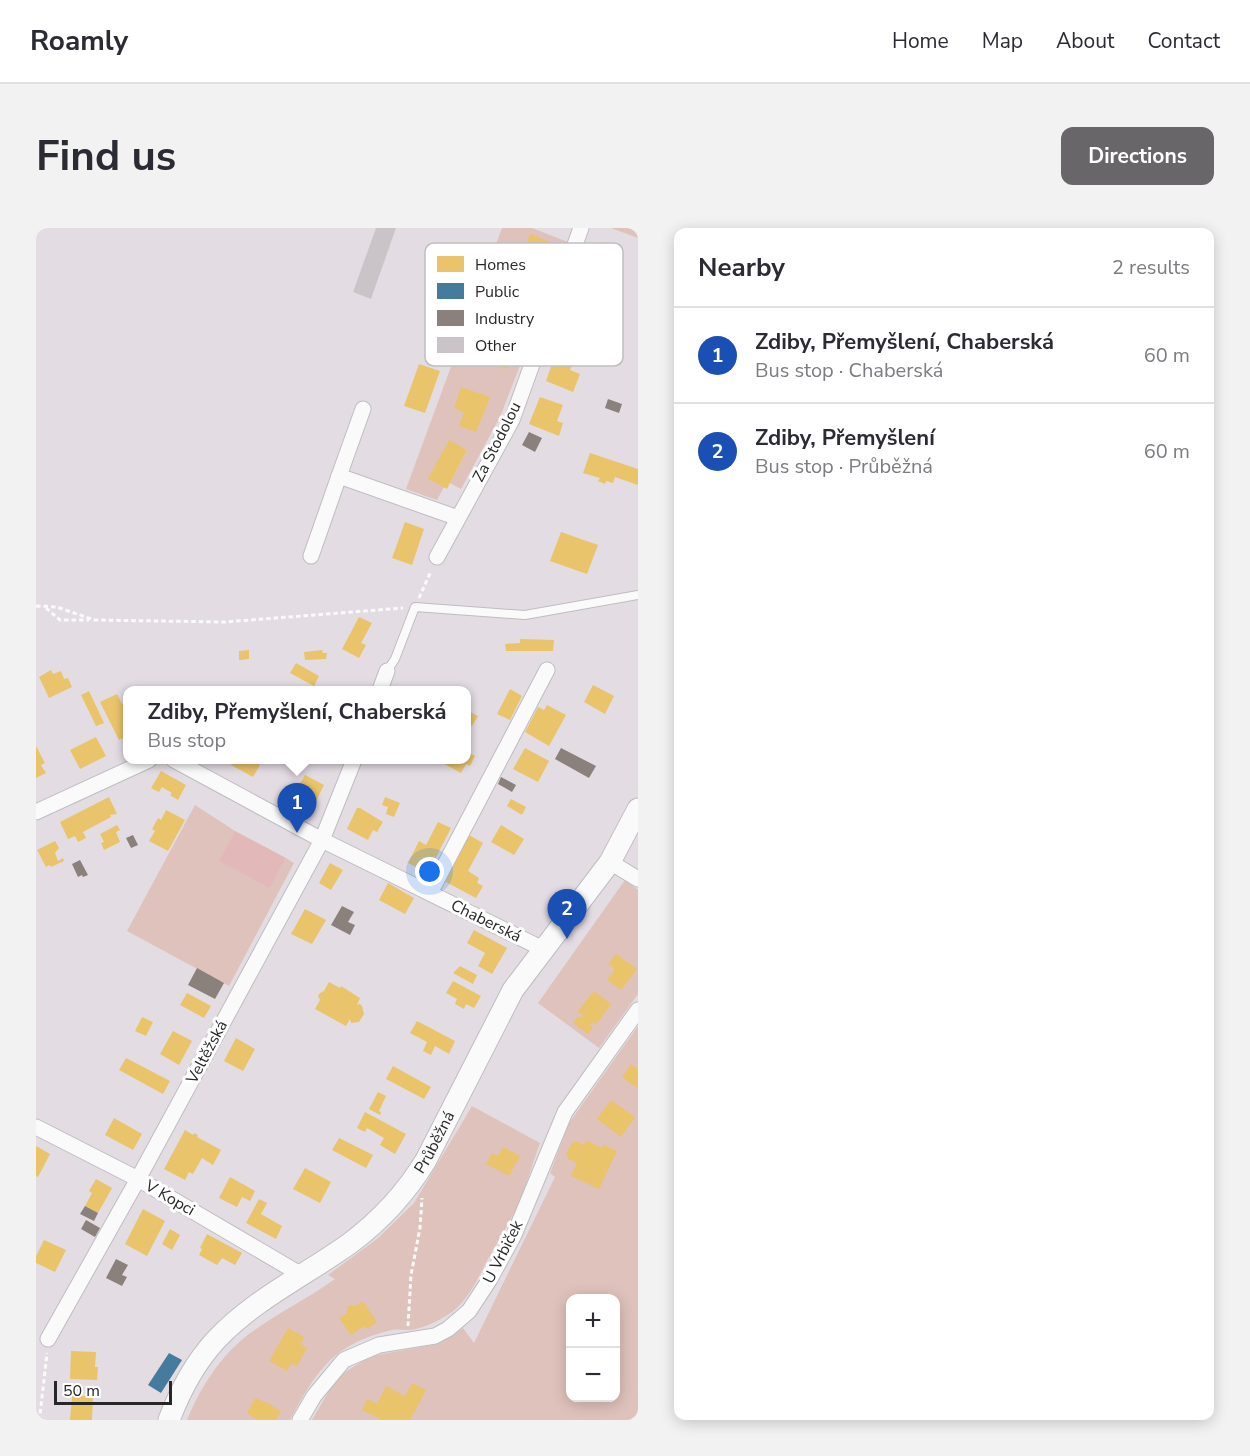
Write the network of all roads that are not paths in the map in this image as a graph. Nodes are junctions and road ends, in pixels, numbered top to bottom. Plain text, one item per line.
1 (581, 228) edge
2 (576, 243) edge
3 (531, 366) edge
4 (363, 409) dead end
5 (339, 476) junction
6 (458, 518) junction
7 (311, 556) dead end
8 (437, 557) dead end
9 (638, 595) edge
10 (547, 670) dead end
11 (387, 671) joint
12 (381, 686) edge
13 (138, 764) edge
14 (183, 764) edge
15 (352, 764) edge
16 (638, 809) edge
17 (36, 812) edge
18 (322, 840) junction
19 (610, 862) junction
20 (638, 879) edge
21 (430, 893) junction
22 (543, 949) junction
23 (638, 1010) edge
24 (36, 1127) edge
25 (138, 1179) junction
26 (300, 1274) junction
27 (48, 1339) road end
28 (169, 1420) edge
29 (300, 1420) edge

1 - 2 street, Za Stodolou
3 - 6 street, Za Stodolou
4 - 5 street
5 - 6 street
5 - 7 street
6 - 8 street, Za Stodolou
9 - 11 lane
10 - 21 street
11 - 12 street
13 - 17 street
14 - 18 street, Chaberská
15 - 18 street, Veltěžská
16 - 19 street, Průběžná
18 - 21 street, Chaberská
18 - 25 street, Veltěžská
19 - 20 street
19 - 22 street, Průběžná
21 - 22 street, Chaberská
22 - 26 street, Průběžná
23 - 29 street, U Vrbiček
24 - 25 street, V Kopci
25 - 26 street, V Kopci
25 - 27 street, Veltěžská
26 - 28 street, Průběžná

